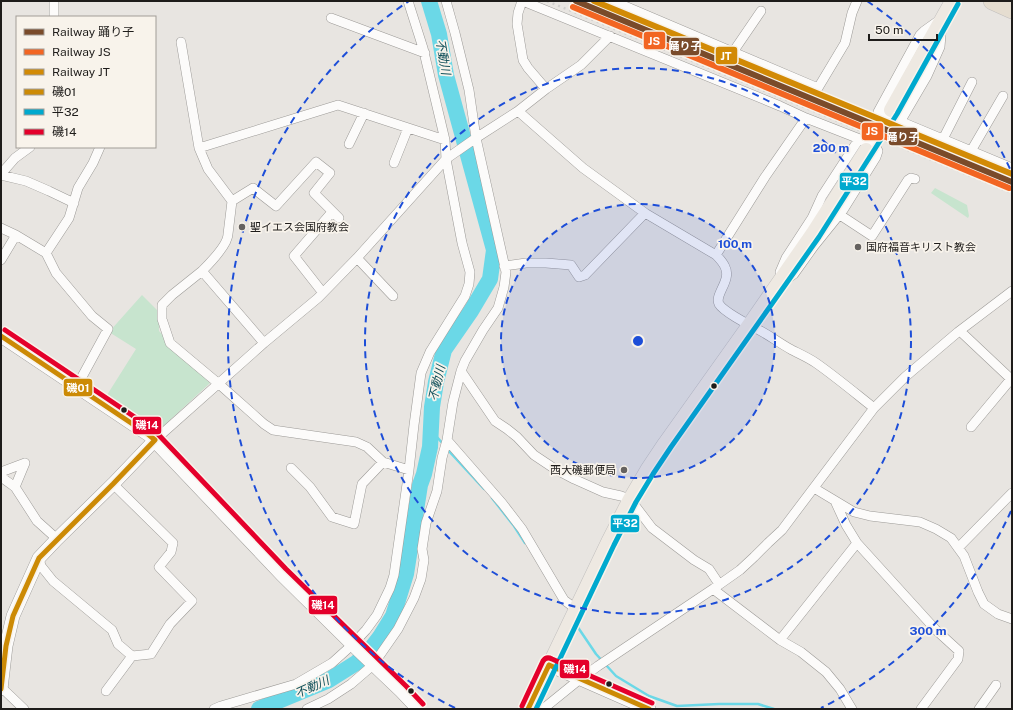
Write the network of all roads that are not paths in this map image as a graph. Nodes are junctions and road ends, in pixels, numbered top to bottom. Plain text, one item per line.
1 (54, 1) edge
2 (408, 1) edge
3 (446, 1) edge
4 (522, 1) edge
5 (613, 1) edge
6 (637, 1) edge
7 (857, 1) edge
8 (952, 1) edge
9 (992, 1) edge
10 (631, 8) junction
11 (1012, 10) edge
12 (761, 11) dead end
13 (54, 16) edge
14 (331, 18) dead end
15 (942, 18) junction
16 (610, 36) junction
17 (181, 42) dead end
18 (733, 52) junction
19 (424, 53) junction
20 (972, 82) dead end
21 (546, 89) junction
22 (1003, 96) dead end
23 (891, 110) tunnel mouth
24 (518, 111) junction
25 (364, 113) junction
26 (806, 118) junction
27 (900, 122) junction
28 (408, 128) junction
29 (476, 138) junction
30 (942, 139) junction
31 (445, 140) junction
32 (349, 144) dead end
33 (863, 145) junction
34 (29, 148) edge
35 (100, 148) edge
36 (199, 148) junction
37 (971, 151) junction
38 (446, 159) junction
39 (394, 163) dead end
40 (1012, 168) edge
41 (1, 174) edge
42 (915, 179) dead end
43 (232, 200) junction
44 (74, 203) junction
45 (646, 213) junction
46 (840, 215) junction
47 (1, 228) edge
48 (16, 235) junction
49 (46, 253) junction
50 (716, 255) junction
51 (357, 258) junction
52 (1, 260) edge
53 (504, 266) junction
54 (202, 272) junction
55 (775, 287) junction
56 (1012, 291) edge
57 (323, 293) junction
58 (393, 296) dead end
59 (749, 325) junction
60 (960, 331) junction
61 (1, 336) edge
62 (264, 344) junction
63 (461, 371) junction
64 (219, 384) junction
65 (77, 386) junction
66 (874, 408) junction
67 (971, 427) dead end
68 (155, 440) junction
69 (447, 440) junction
70 (384, 462) junction
71 (291, 468) dead end
72 (409, 470) junction
73 (1, 472) edge
74 (1, 477) edge
75 (113, 484) junction
76 (15, 487) junction
77 (814, 488) junction
78 (1012, 493) edge
79 (630, 499) junction
80 (835, 501) junction
81 (57, 539) junction
82 (857, 543) junction
83 (958, 548) junction
84 (39, 558) junction
85 (716, 586) junction
86 (576, 609) junction
87 (1012, 619) edge
88 (780, 640) junction
89 (355, 648) junction
90 (132, 656) junction
91 (372, 664) junction
92 (549, 665) junction
93 (580, 679) junction
94 (996, 686) dead end
95 (1, 688) edge
96 (106, 691) dead end
97 (927, 707) edge
98 (534, 708) edge
99 (849, 708) edge
100 (24, 709) edge
101 (214, 709) edge
102 (307, 709) edge
103 (418, 709) edge
104 (649, 709) edge
105 (979, 709) edge

1 - 13 street
2 - 19 street
3 - 29 street
4 - 16 street
4 - 21 street
5 - 10 street
6 - 10 street
7 - 18 street
8 - 15 main road
9 - 11 highway
10 - 18 street
12 - 18 street
14 - 19 street
15 - 23 main road
15 - 27 street
15 - 27 street
16 - 21 street
16 - 26 street
17 - 36 street
19 - 31 street
20 - 30 street
21 - 24 street
22 - 37 street
24 - 29 street
24 - 45 street
25 - 28 street
25 - 32 street
25 - 36 street
26 - 33 street
26 - 50 street
27 - 30 street
28 - 31 street
28 - 39 street
29 - 38 street
29 - 53 street
30 - 37 street
31 - 38 street
33 - 46 street
33 - 55 main road
34 - 41 street
35 - 44 street
36 - 43 street
37 - 40 street
38 - 51 street
38 - 72 street
41 - 44 street
42 - 46 street
43 - 54 street
43 - 57 street
44 - 49 street
45 - 50 street
45 - 53 street
46 - 55 street
47 - 48 street
48 - 49 street
48 - 52 street
49 - 65 street
50 - 59 street
51 - 57 street
51 - 58 street
53 - 63 street
54 - 62 street
54 - 64 street
55 - 59 main road
56 - 60 street
57 - 62 street
59 - 66 street
59 - 79 main road
60 - 66 street
60 - 67 street
61 - 65 street
62 - 64 street
63 - 69 street
63 - 79 street
64 - 68 street
64 - 70 street
65 - 68 street
66 - 77 street
68 - 75 street
68 - 89 street
69 - 86 street
69 - 91 street
70 - 71 street
70 - 72 street
72 - 89 street
73 - 76 street
74 - 76 street
75 - 81 street
75 - 90 street
76 - 81 street
77 - 80 street
77 - 85 street
78 - 83 street
79 - 85 street
79 - 86 main road
80 - 82 street
80 - 83 street
81 - 84 street
82 - 88 street
82 - 97 street
83 - 87 street
84 - 90 street
84 - 95 street
85 - 88 street
85 - 93 street
86 - 92 main road
88 - 99 street
89 - 91 street
89 - 101 street
90 - 96 street
91 - 102 street
91 - 103 street
92 - 93 street
92 - 98 main road
93 - 98 street
93 - 104 street
94 - 105 street
95 - 100 street

